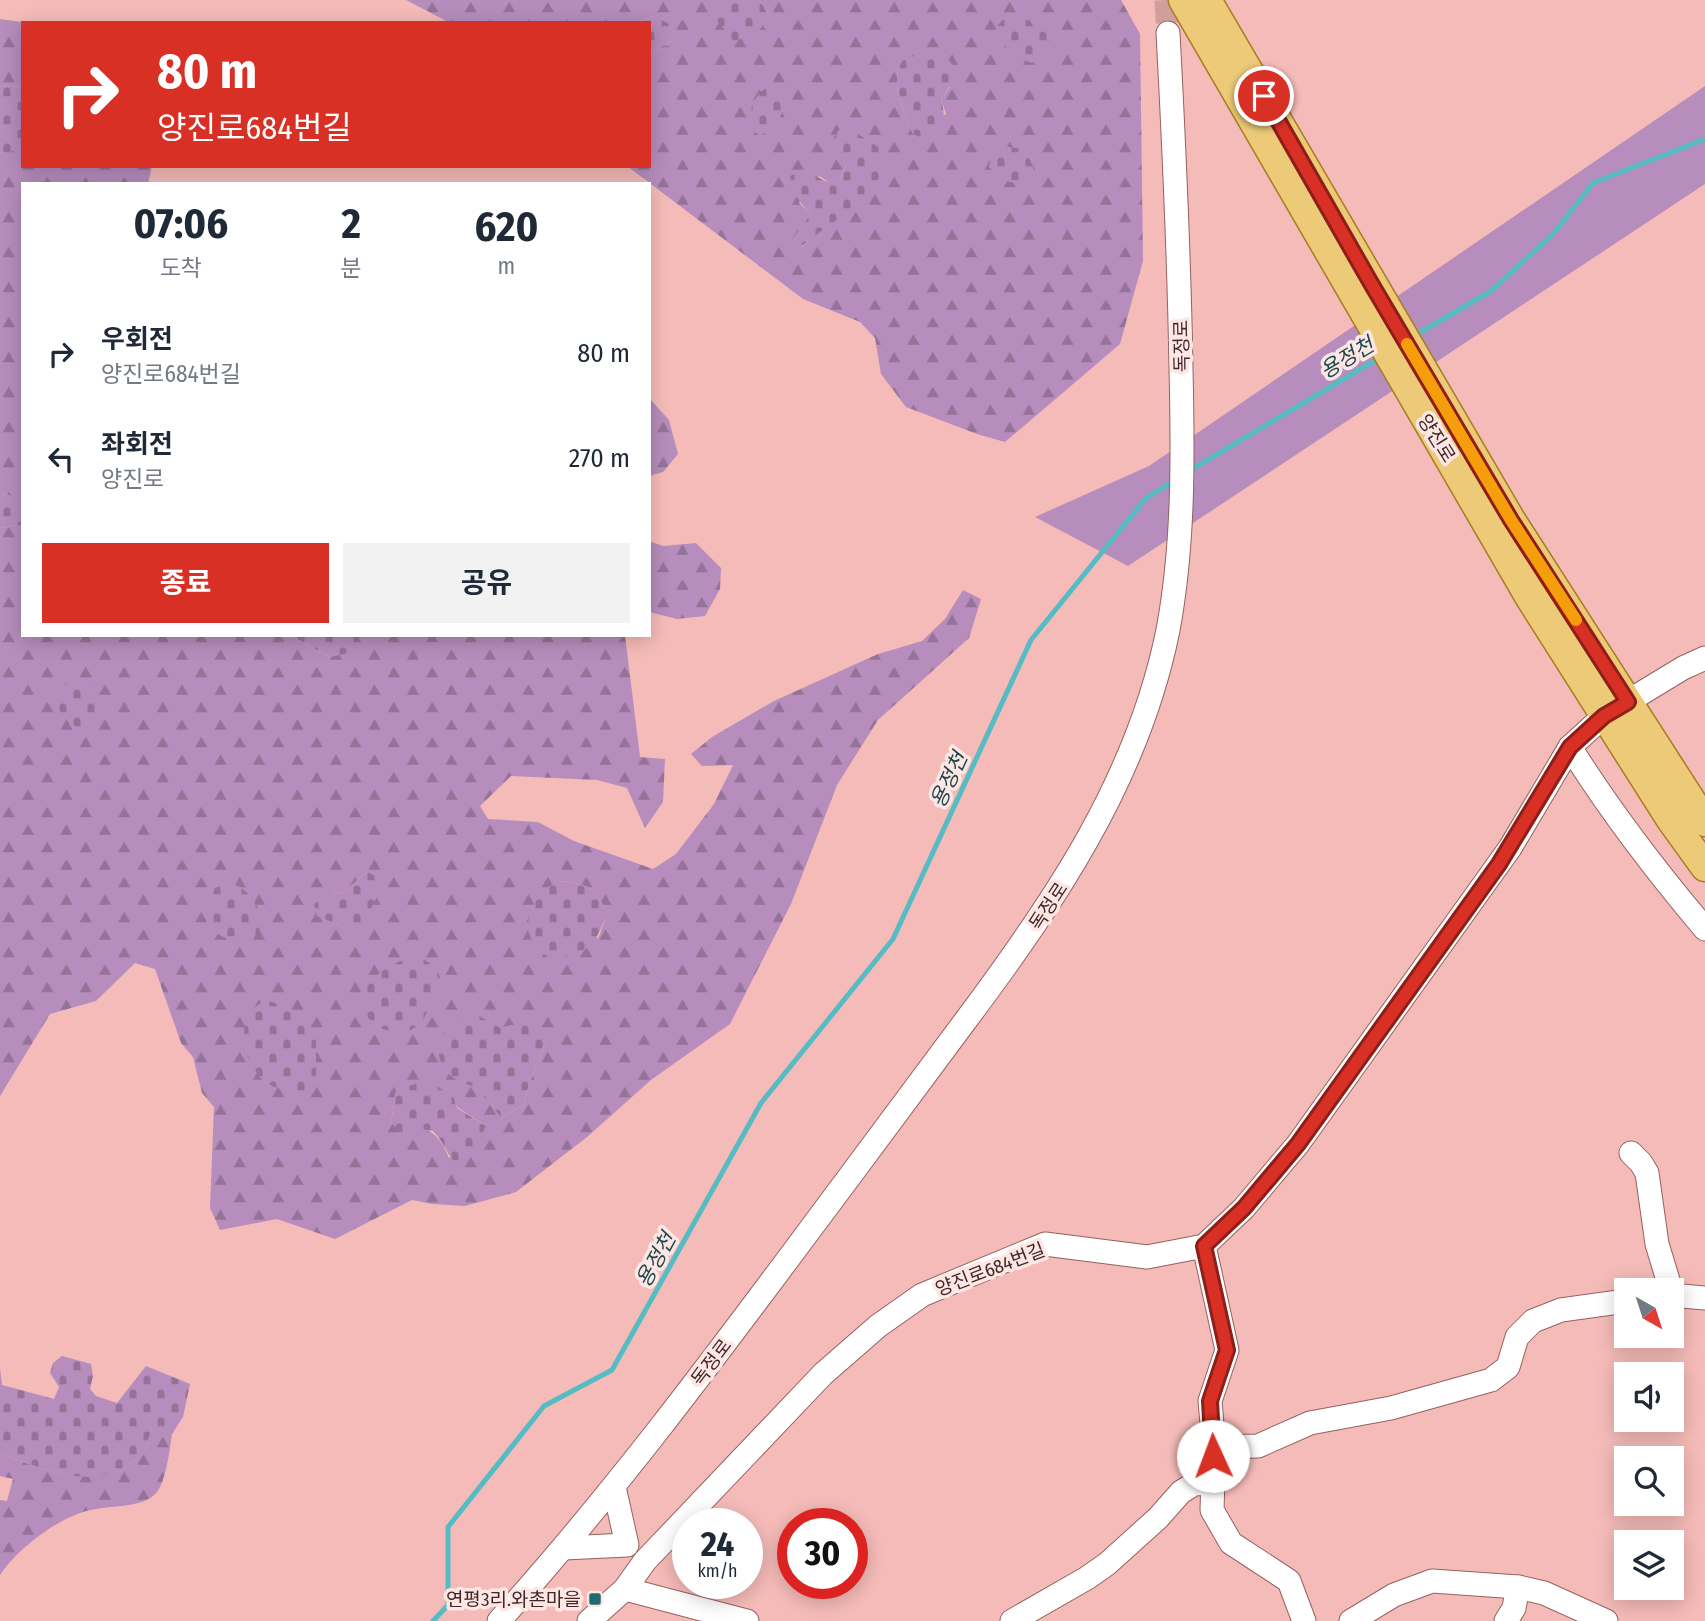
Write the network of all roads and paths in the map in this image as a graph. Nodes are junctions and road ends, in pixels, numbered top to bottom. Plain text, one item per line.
1 (1181, 0) edge
2 (1209, 3) edge
3 (1168, 33) tunnel mouth
4 (1363, 291) junction
5 (1437, 417) junction
6 (1705, 658) edge
7 (1628, 702) junction
8 (1604, 716) junction
9 (1570, 747) junction
10 (1705, 822) edge
11 (1705, 867) edge
12 (1705, 929) edge
13 (1631, 1153) dead end
14 (1204, 1246) junction
15 (1667, 1278) edge
16 (1684, 1295) edge
17 (1705, 1298) edge
18 (1614, 1303) edge
19 (1214, 1447) junction
20 (1213, 1483) junction
21 (614, 1486) junction
22 (593, 1514) junction
23 (627, 1545) junction
24 (564, 1548) junction
25 (645, 1561) junction
26 (1518, 1587) junction
27 (625, 1589) junction
28 (499, 1621) edge
29 (589, 1621) edge
30 (747, 1621) edge
31 (1012, 1621) edge
32 (1304, 1621) edge
33 (1351, 1621) edge
34 (1506, 1621) edge
35 (1606, 1621) edge

1 - 4 main road, 양진로
2 - 4 main road, 양진로
3 - 21 street, 독정로
4 - 5 main road, 양진로
5 - 7 main road, 양진로
5 - 8 main road, 양진로
6 - 7 street
7 - 8 street
7 - 10 main road, 양진로
8 - 9 street
8 - 11 main road, 양진로
9 - 12 street
9 - 14 street
13 - 15 street
14 - 19 street
14 - 25 street, 양진로684번길
16 - 17 street
18 - 19 street
19 - 20 street
20 - 31 street
20 - 32 street
21 - 22 street, 독정로
21 - 23 street
22 - 23 street
22 - 24 street, 독정로
23 - 24 street
23 - 25 street
24 - 28 street, 독정로
25 - 27 street, 양진로684번길
26 - 33 street
26 - 34 street
26 - 35 street
27 - 29 street, 양진로684번길
27 - 30 street

